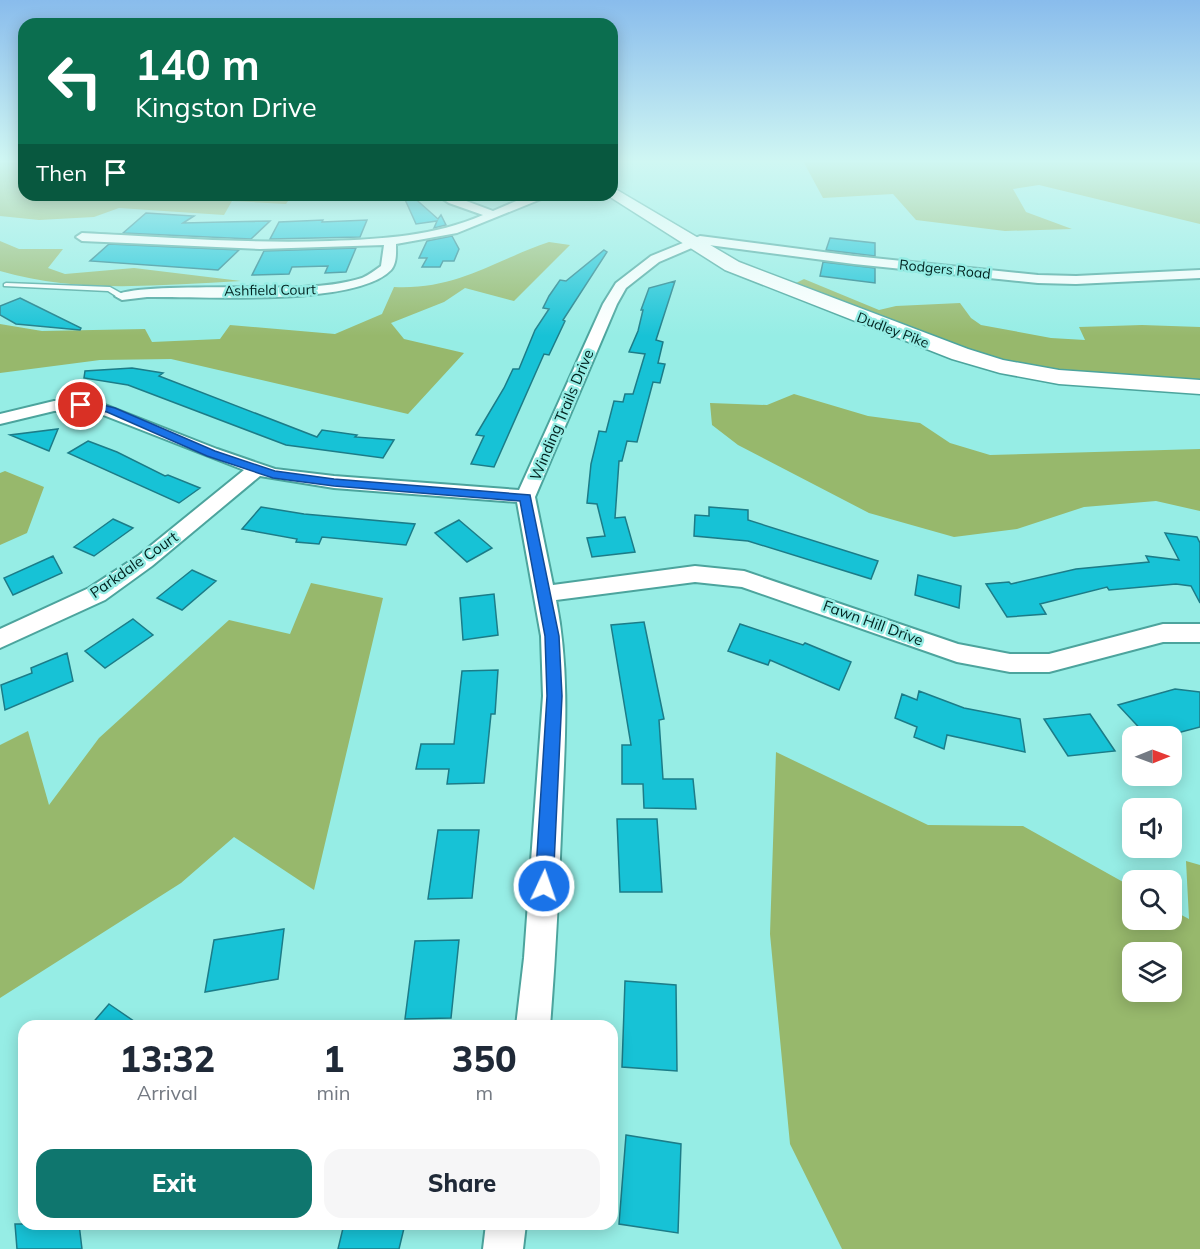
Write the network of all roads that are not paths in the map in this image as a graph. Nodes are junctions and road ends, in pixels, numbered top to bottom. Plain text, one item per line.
1 (484, 219) edge
2 (655, 219) edge
3 (82, 237) dead end
4 (390, 241) junction
5 (693, 244) junction
6 (1200, 274) edge
7 (6, 285) dead end
8 (122, 296) joint
9 (1200, 387) edge
10 (0, 420) edge
11 (256, 470) junction
12 (526, 497) junction
13 (545, 594) junction
14 (1200, 633) edge
15 (0, 639) edge
16 (534, 1020) edge
17 (505, 1230) edge
18 (503, 1249) edge

1 - 4 street
2 - 5 street, Dudley Pike
3 - 4 street
4 - 8 street, Ashfield Court
5 - 6 street, Rodgers Road
5 - 9 street, Dudley Pike
5 - 12 street, Winding Trails Drive
7 - 8 lane
10 - 11 street
11 - 12 street
11 - 15 street, Parkdale Court
12 - 13 street, Winding Trails Drive
13 - 14 street, Fawn Hill Drive
13 - 16 street, Winding Trails Drive
17 - 18 street

